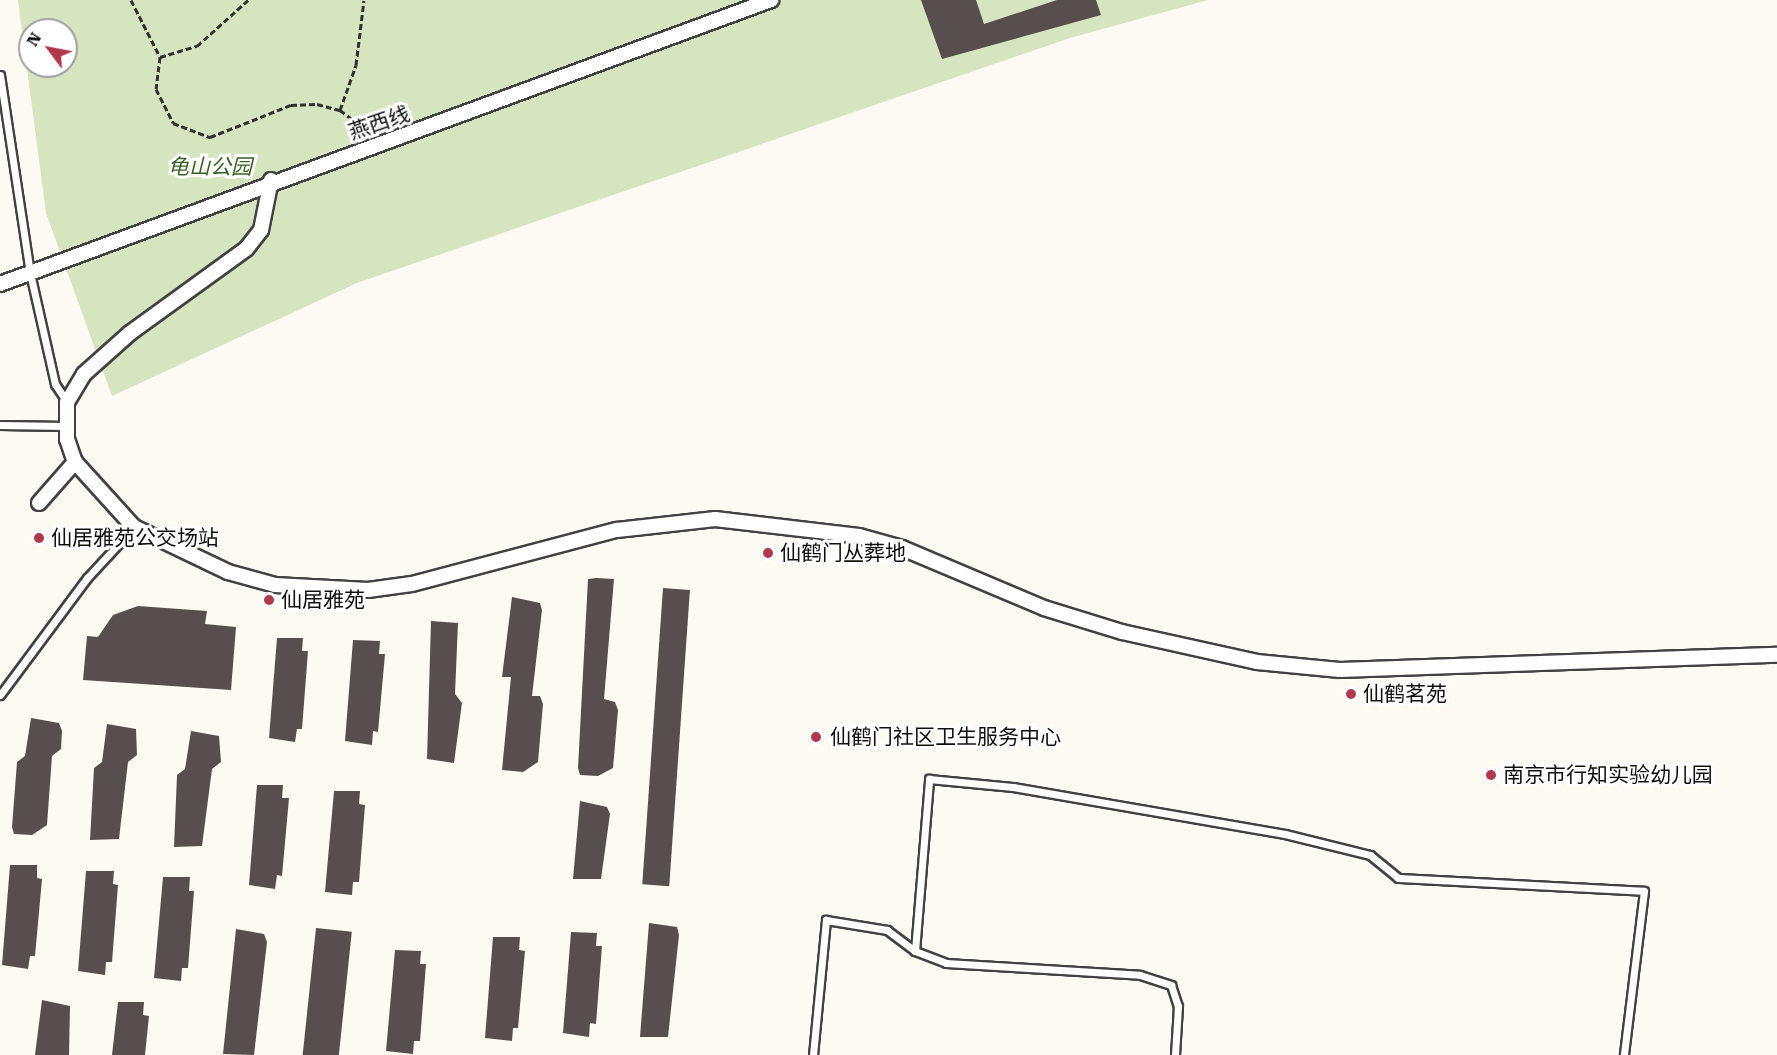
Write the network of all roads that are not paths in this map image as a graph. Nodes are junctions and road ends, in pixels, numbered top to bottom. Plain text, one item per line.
1 (771, 0) edge
2 (0, 75) edge
3 (271, 180) junction
4 (30, 273) junction
5 (0, 284) edge
6 (67, 402) junction
7 (0, 425) edge
8 (67, 426) junction
9 (75, 462) junction
10 (39, 503) dead end
11 (134, 527) junction
12 (1777, 655) edge
13 (0, 694) edge
14 (915, 951) junction
15 (813, 1055) edge
16 (1175, 1055) edge
17 (1624, 1055) edge

1 - 3 street, 燕西线
2 - 4 lane
3 - 4 street, 燕西线
3 - 6 street
4 - 5 street, 燕西线
4 - 6 lane
6 - 8 street
7 - 8 lane
8 - 9 street
9 - 10 street
9 - 11 street
11 - 12 street
11 - 13 lane
14 - 15 lane
14 - 16 lane
14 - 17 lane

